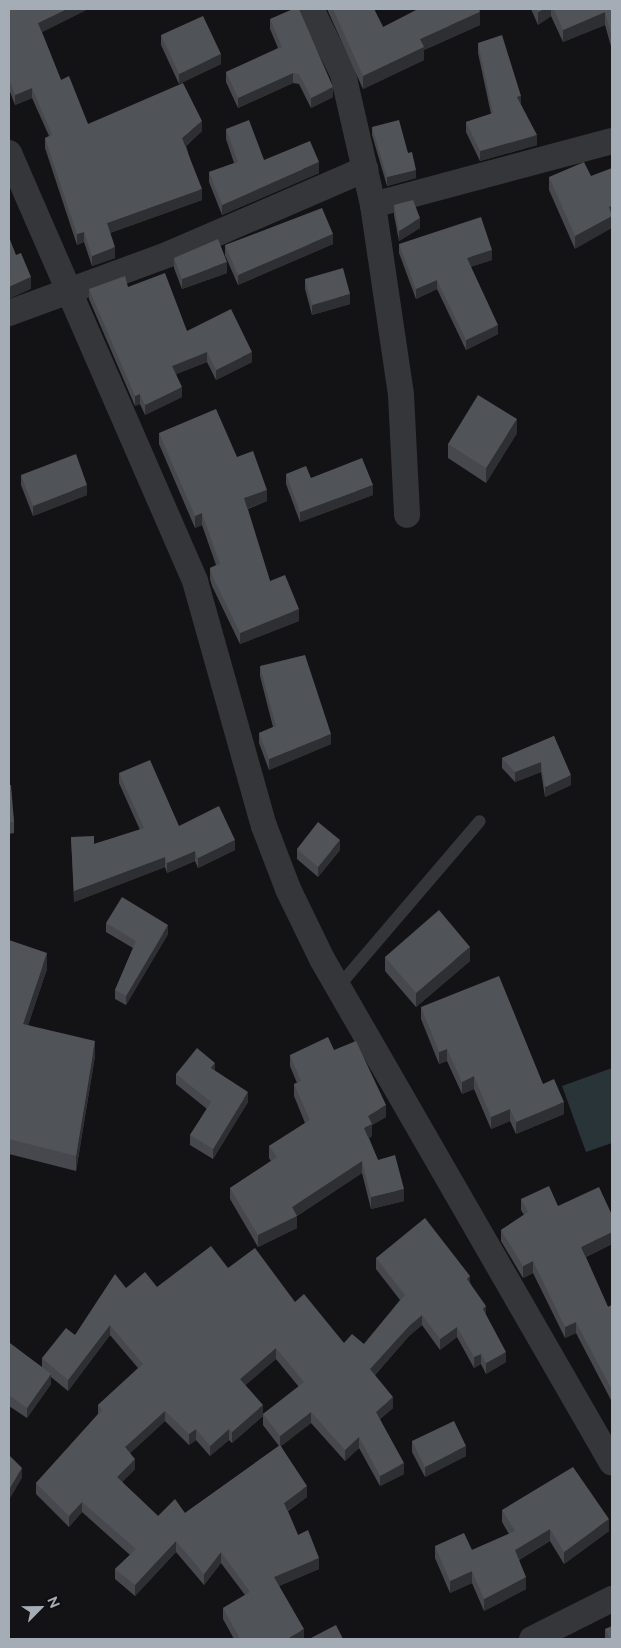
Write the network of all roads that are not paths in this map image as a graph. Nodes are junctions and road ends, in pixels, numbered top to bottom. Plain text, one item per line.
1 (311, 9) edge
2 (612, 141) edge
3 (9, 153) edge
4 (366, 169) junction
5 (373, 205) junction
6 (70, 293) junction
7 (9, 312) edge
8 (407, 515) dead end
9 (480, 821) dead end
10 (338, 987) junction
11 (612, 1463) edge
12 (612, 1599) edge
13 (532, 1639) edge

1 - 4 street
2 - 5 street
3 - 6 street
4 - 5 street
4 - 6 street
5 - 8 street
6 - 7 street
6 - 10 street
9 - 10 lane
10 - 11 street
12 - 13 street

